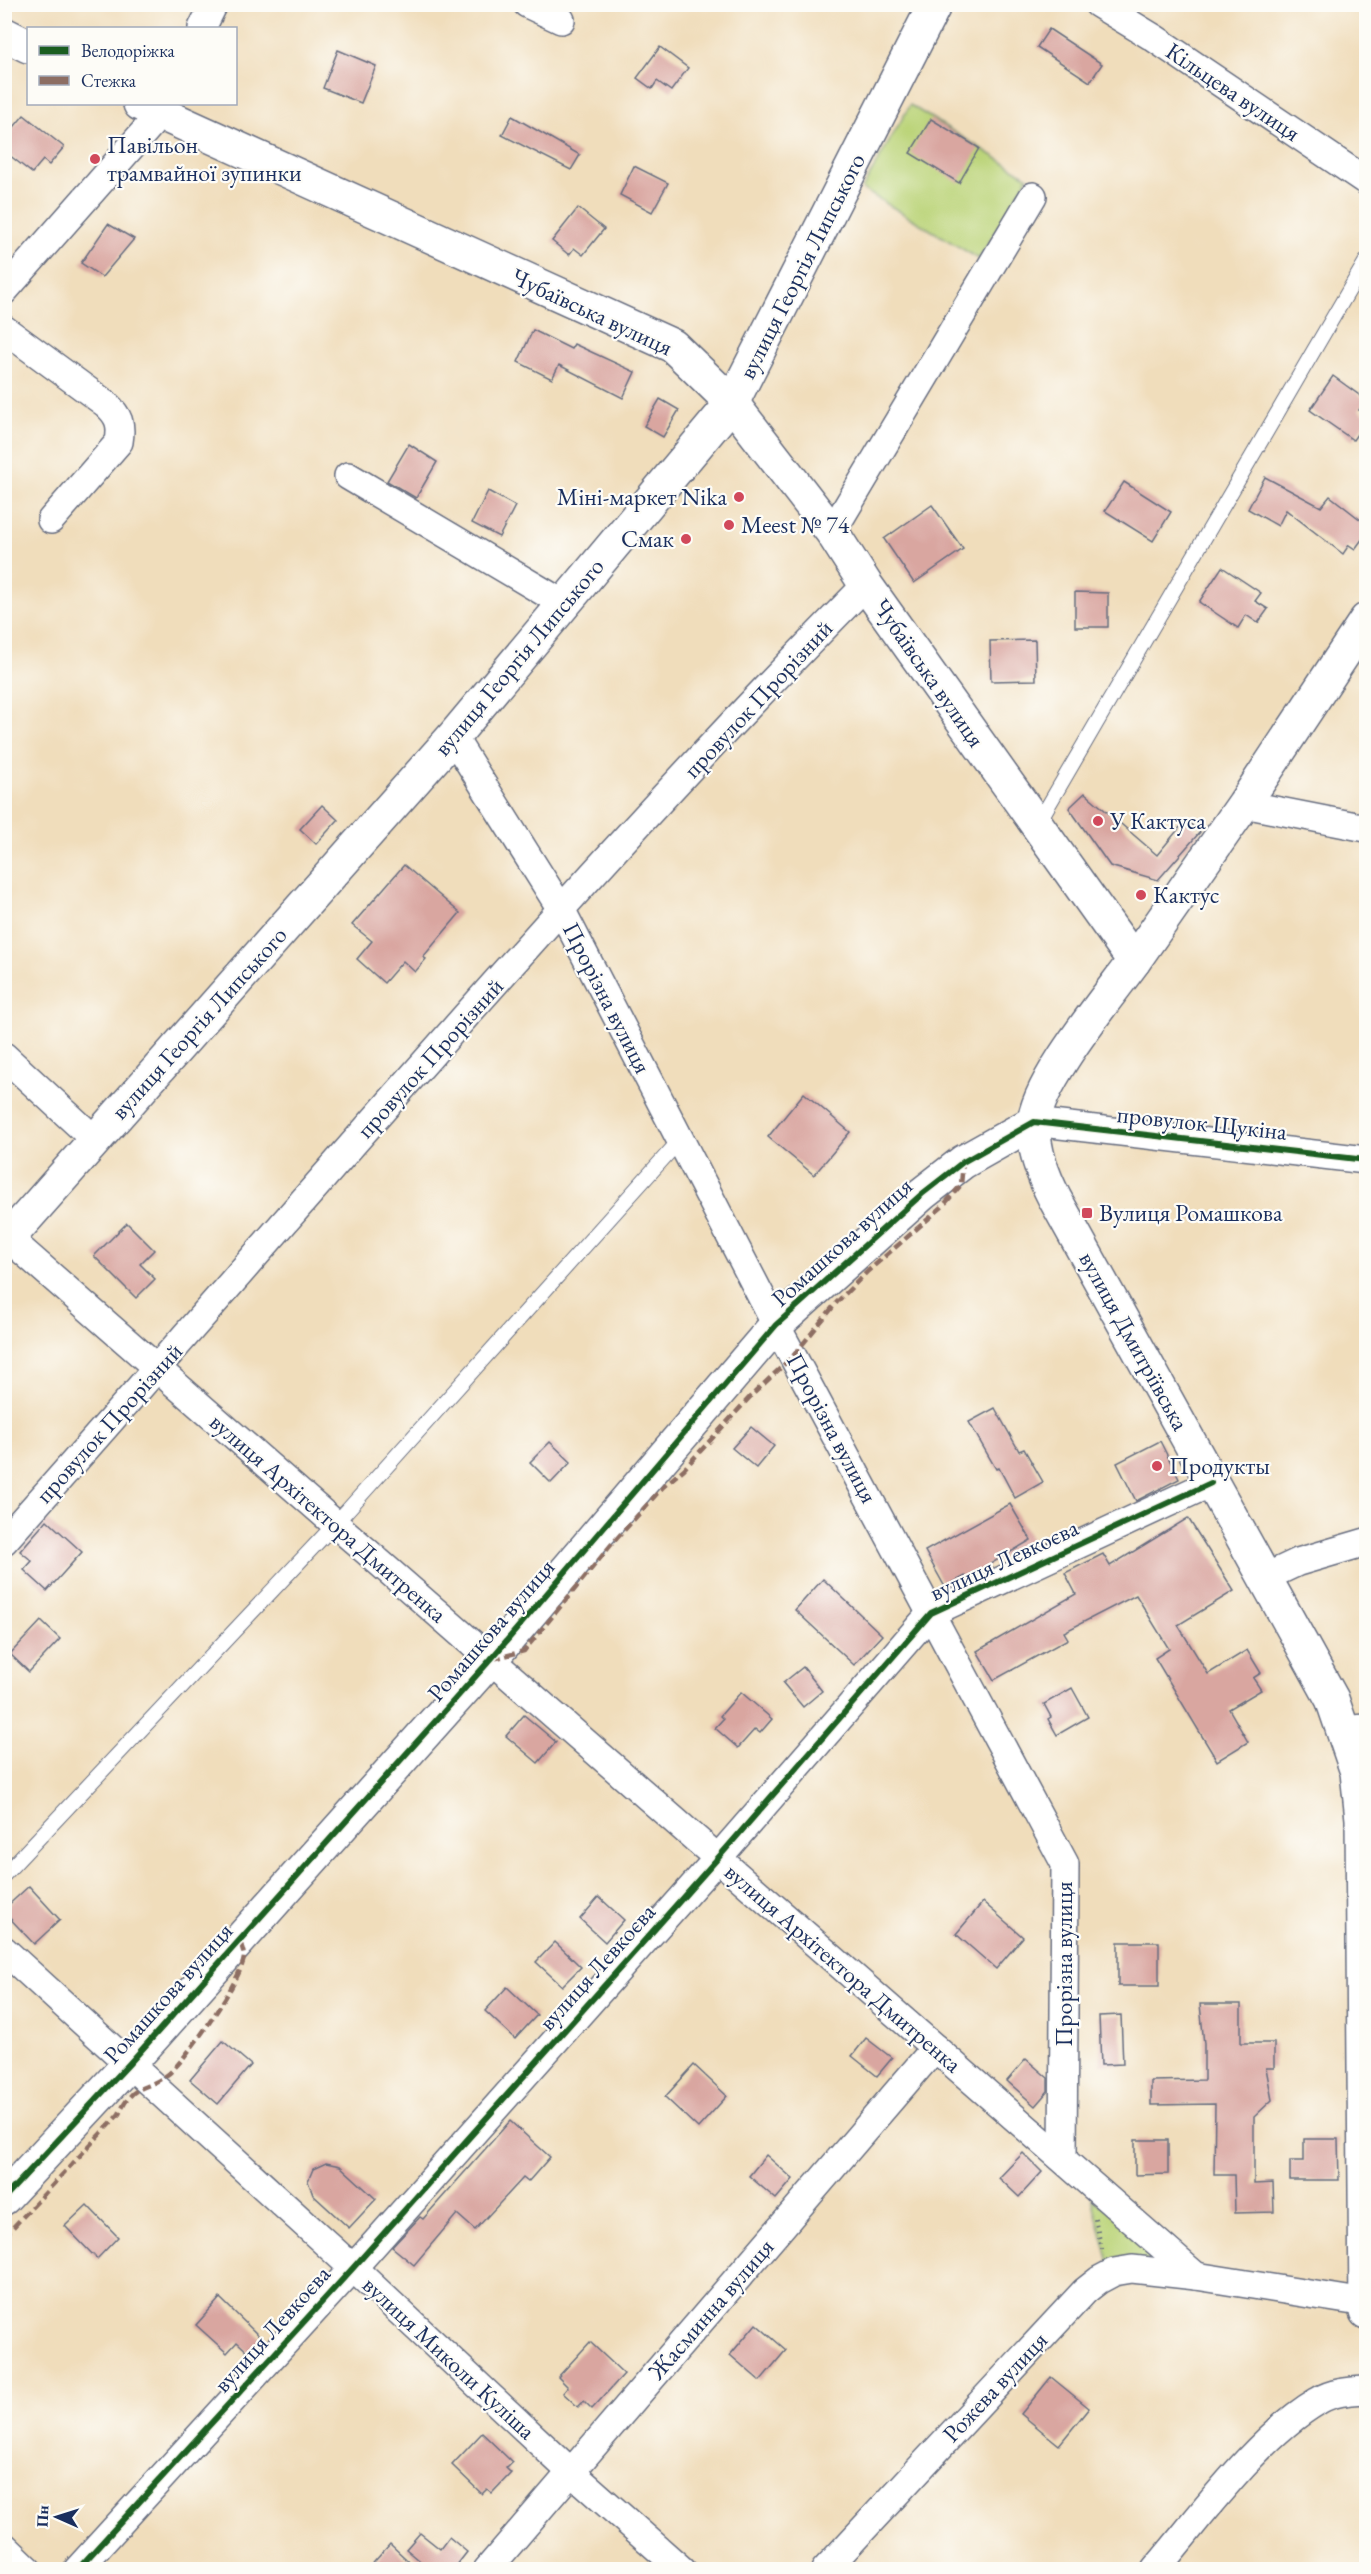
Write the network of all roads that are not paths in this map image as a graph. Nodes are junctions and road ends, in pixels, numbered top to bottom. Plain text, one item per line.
1 (214, 4) edge
2 (527, 4) edge
3 (935, 4) edge
4 (1098, 4) edge
5 (561, 20) dead end
6 (202, 27) edge
7 (4, 34) edge
8 (27, 46) edge
9 (155, 107) edge
10 (1366, 181) edge
11 (1033, 196) dead end
12 (1366, 261) edge
13 (4, 291) edge
14 (4, 329) edge
15 (732, 403) junction
16 (348, 476) dead end
17 (51, 520) dead end
18 (831, 532) junction
19 (866, 585) junction
20 (564, 604) junction
21 (1366, 620) edge
22 (453, 737) junction
23 (1244, 804) junction
24 (1037, 825) junction
25 (1366, 828) edge
26 (561, 909) junction
27 (1134, 962) junction
28 (4, 1056) edge
29 (1034, 1122) junction
30 (95, 1140) junction
31 (680, 1140) junction
32 (1366, 1160) edge
33 (6, 1240) edge
34 (776, 1325) junction
35 (158, 1369) junction
36 (1211, 1483) junction
37 (335, 1524) junction
38 (4, 1541) edge
39 (1366, 1542) edge
40 (1264, 1578) junction
41 (931, 1613) junction
42 (490, 1659) junction
43 (1354, 1729) edge
44 (718, 1858) junction
45 (4, 1875) edge
46 (4, 1950) edge
47 (1365, 1993) edge
48 (935, 2048) junction
49 (129, 2064) junction
50 (1063, 2159) junction
51 (4, 2198) edge
52 (353, 2268) junction
53 (1196, 2276) junction
54 (1366, 2303) edge
55 (1366, 2312) edge
56 (1366, 2390) edge
57 (571, 2472) junction
58 (4, 2546) edge
59 (29, 2570) edge
60 (77, 2570) edge
61 (487, 2570) edge
62 (682, 2570) edge
63 (825, 2570) edge
64 (1155, 2570) edge

1 - 6 street
2 - 5 street
3 - 15 street, вулиця Георгія Липського
4 - 10 street, Кільцева вулиця
7 - 8 street
9 - 13 street
9 - 15 street, Чубаївська вулиця
11 - 18 street
12 - 24 lane
14 - 17 street
15 - 18 street, Чубаївська вулиця
15 - 20 street, вулиця Георгія Липського
16 - 20 street
18 - 19 street, Чубаївська вулиця
19 - 24 street, Чубаївська вулиця
19 - 26 street, провулок Прорізний
20 - 22 street, вулиця Георгія Липського
21 - 23 street, вулиця Дмитріївська
22 - 26 street, Прорізна вулиця
22 - 30 street, вулиця Георгія Липського
23 - 25 street
23 - 27 street, вулиця Дмитріївська
24 - 27 street, Чубаївська вулиця
26 - 31 street, Прорізна вулиця
26 - 35 street, провулок Прорізний
27 - 29 street, вулиця Дмитріївська
28 - 30 street
29 - 32 street, провулок Щукіна
29 - 34 street, Ромашкова вулиця
29 - 36 street, вулиця Дмитріївська
30 - 33 street, вулиця Георгія Липського
31 - 34 street, Прорізна вулиця
31 - 37 lane
33 - 35 street, вулиця Архітектора Дмитренка
34 - 41 street, Прорізна вулиця
34 - 42 street, Ромашкова вулиця
35 - 37 street, вулиця Архітектора Дмитренка
35 - 38 street, провулок Прорізний
36 - 40 street, вулиця Дмитріївська
36 - 41 street, вулиця Левкоєва
37 - 42 street, вулиця Архітектора Дмитренка
37 - 45 lane
39 - 40 street
40 - 43 street, вулиця Дмитріївська
41 - 44 street, вулиця Левкоєва
41 - 50 street, Прорізна вулиця
42 - 44 street, вулиця Архітектора Дмитренка
42 - 49 street, Ромашкова вулиця
43 - 47 street, вулиця Дмитріївська
44 - 48 street, вулиця Архітектора Дмитренка
44 - 52 street, вулиця Левкоєва
46 - 49 street, вулиця Миколи Куліша
47 - 54 street, вулиця Дмитріївська
48 - 50 street, вулиця Архітектора Дмитренка
48 - 57 street, Жасминна вулиця
49 - 51 street, Ромашкова вулиця
49 - 52 street, вулиця Миколи Куліша
50 - 53 street, вулиця Архітектора Дмитренка
52 - 57 street, вулиця Миколи Куліша
52 - 60 street, вулиця Левкоєва
53 - 54 street
53 - 63 street, Рожева вулиця
54 - 55 street, вулиця Дмитріївська
56 - 64 street
57 - 61 street, Жасминна вулиця
57 - 62 street, вулиця Миколи Куліша
58 - 59 street

